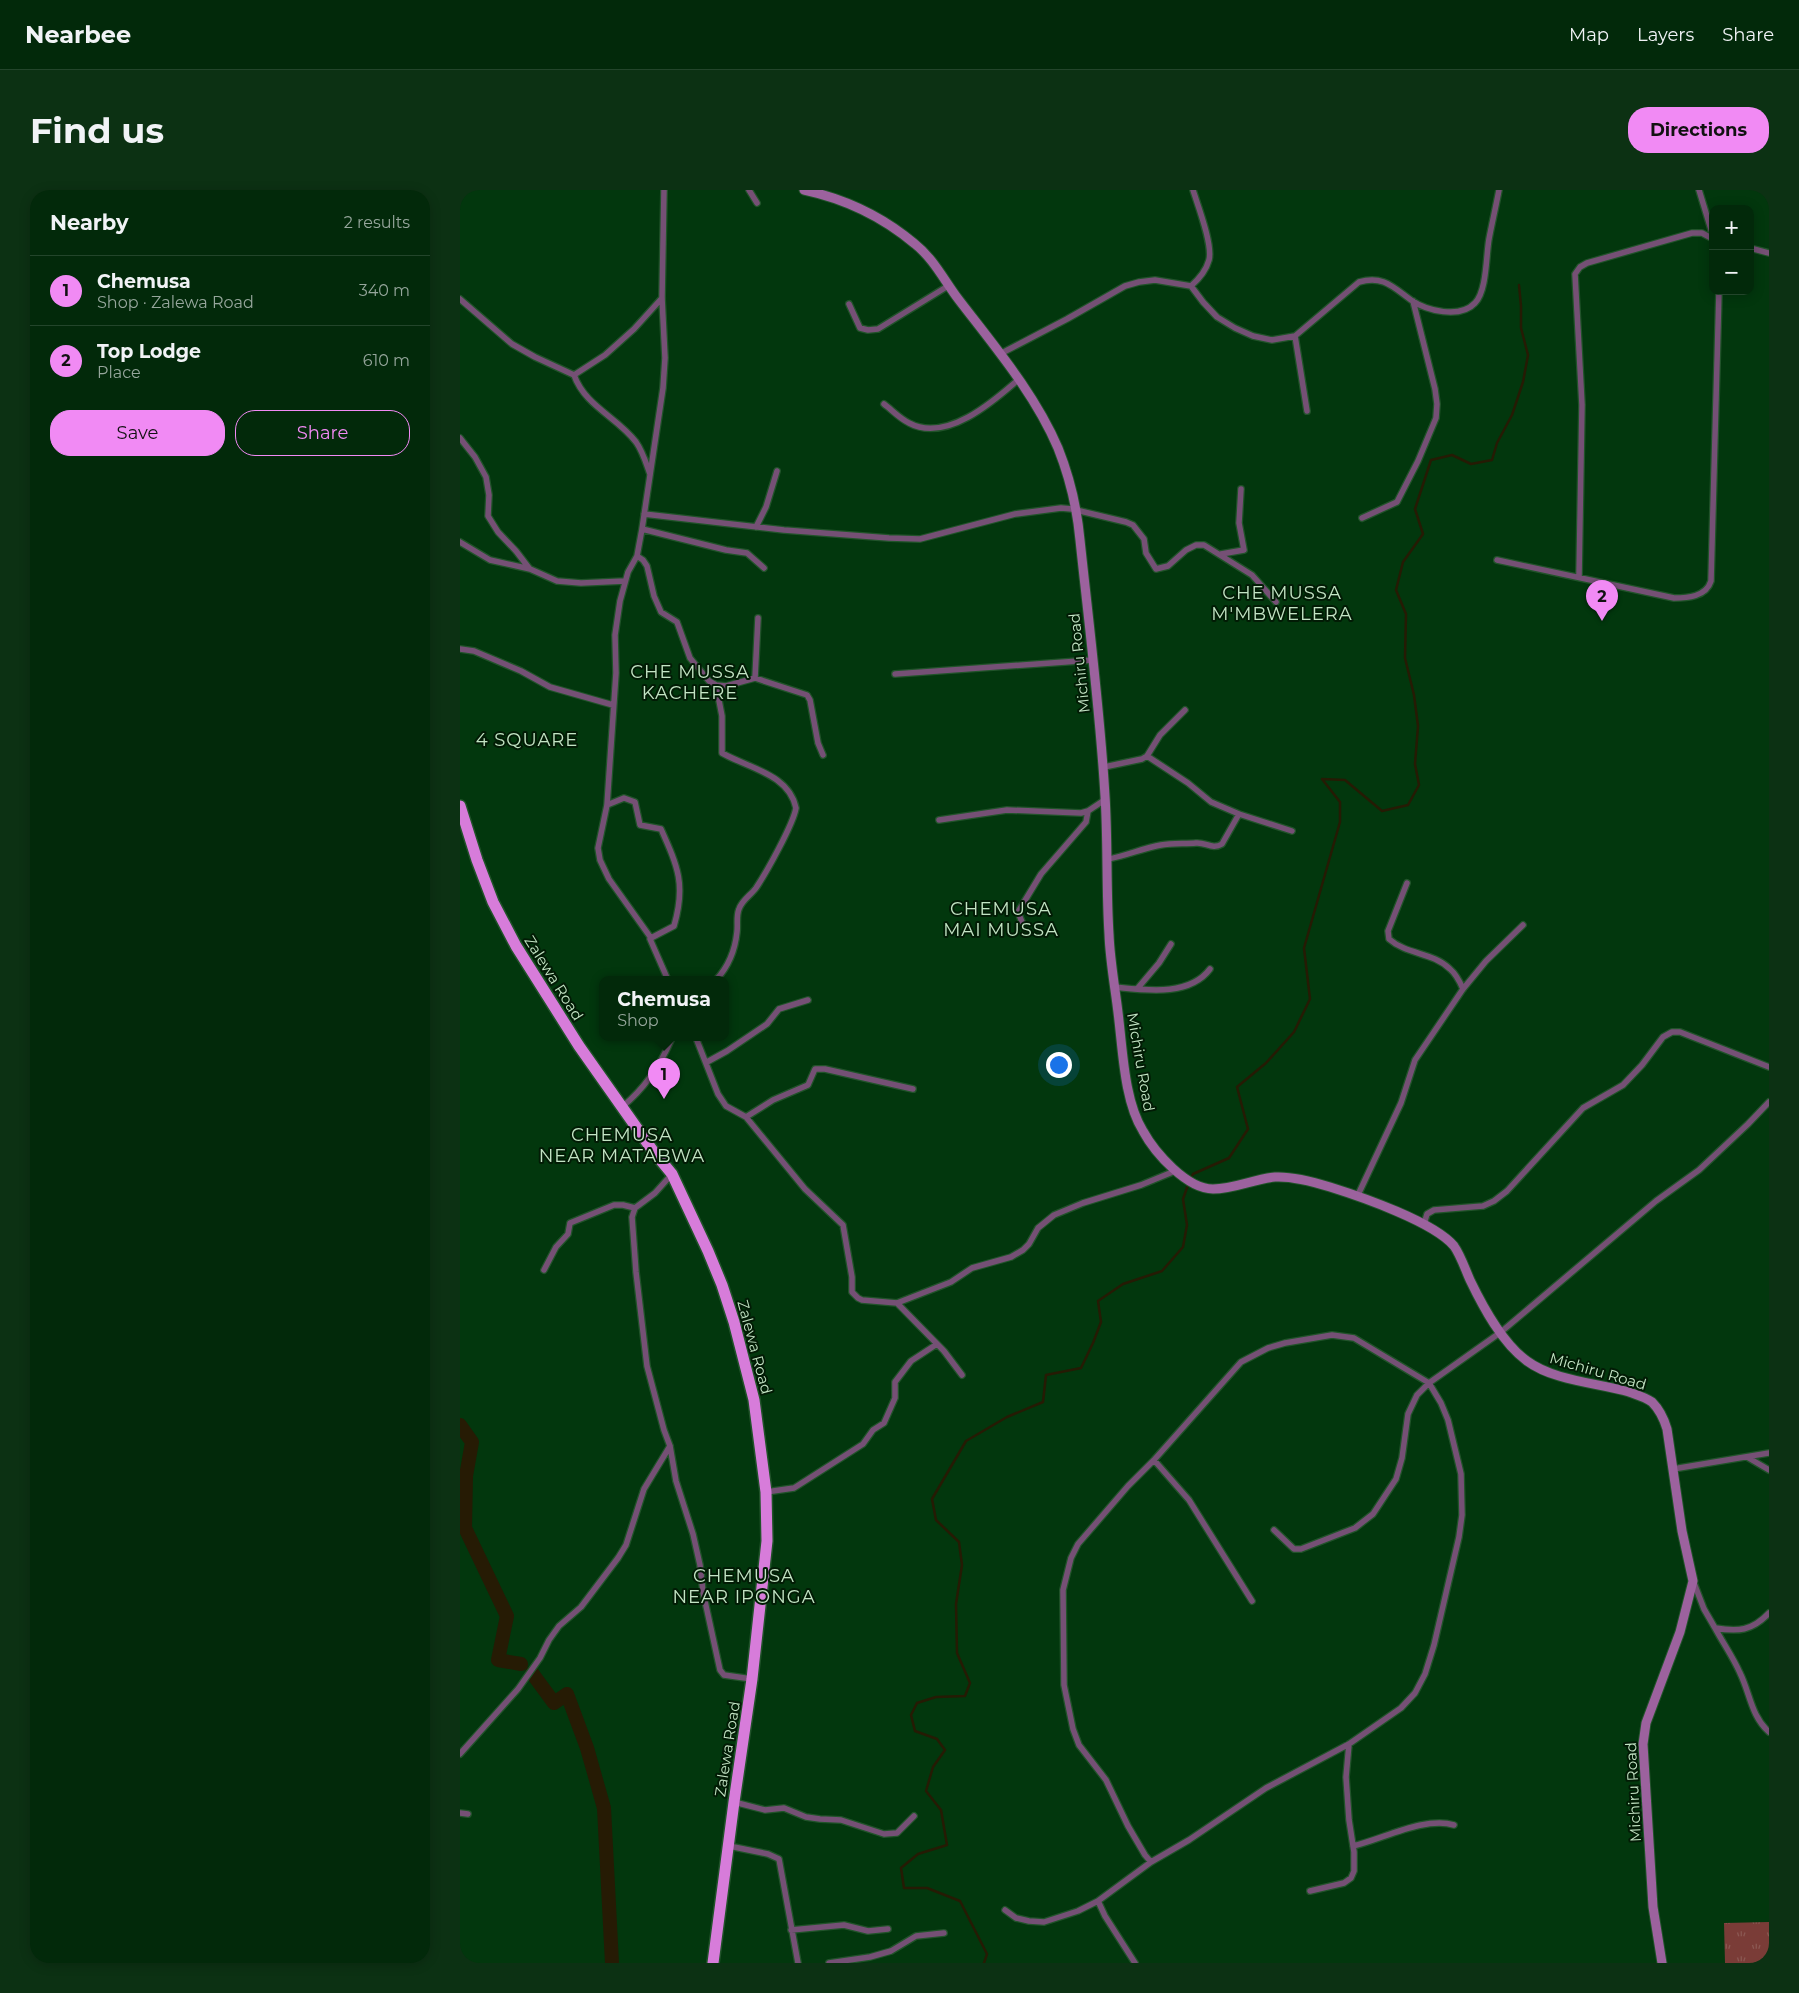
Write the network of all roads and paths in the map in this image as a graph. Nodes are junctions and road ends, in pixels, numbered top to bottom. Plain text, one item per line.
1 (664, 190) edge
2 (749, 190) edge
3 (804, 190) edge
4 (1193, 190) edge
5 (1499, 190) edge
6 (1699, 190) edge
7 (757, 203) dead end
8 (1709, 224) edge
9 (1709, 236) edge
10 (1754, 249) edge
11 (1769, 253) edge
12 (948, 286) junction
13 (1191, 286) junction
14 (1719, 295) edge
15 (662, 298) junction
16 (460, 299) edge
17 (1413, 301) junction
18 (849, 304) dead end
19 (1295, 336) junction
20 (1000, 354) junction
21 (574, 375) junction
22 (1019, 379) junction
23 (884, 404) dead end
24 (1307, 411) dead end
25 (460, 438) edge
26 (777, 471) dead end
27 (651, 476) junction
28 (1241, 489) dead end
29 (1077, 510) junction
30 (644, 514) junction
31 (1362, 518) dead end
32 (756, 528) junction
33 (642, 529) junction
34 (460, 542) edge
35 (1220, 554) junction
36 (636, 556) junction
37 (1497, 560) dead end
38 (764, 568) dead end
39 (530, 569) junction
40 (1579, 577) junction
41 (625, 581) junction
42 (1276, 602) dead end
43 (758, 618) dead end
44 (460, 649) edge
45 (1094, 660) junction
46 (895, 674) dead end
47 (755, 678) junction
48 (716, 685) junction
49 (613, 705) junction
50 (1185, 710) dead end
51 (822, 755) dead end
52 (1147, 756) junction
53 (1104, 767) junction
54 (1106, 799) junction
55 (607, 805) junction
56 (460, 806) edge
57 (1088, 811) junction
58 (1239, 814) junction
59 (939, 820) dead end
60 (1292, 831) dead end
61 (1108, 859) junction
62 (1407, 882) dead end
63 (1022, 922) dead end
64 (1523, 925) dead end
65 (651, 938) junction
66 (1171, 944) dead end
67 (1210, 968) dead end
68 (666, 976) edge
69 (719, 976) edge
70 (1114, 987) junction
71 (1137, 989) junction
72 (1464, 989) junction
73 (808, 1000) dead end
74 (670, 1041) edge
75 (697, 1041) edge
76 (706, 1062) junction
77 (1769, 1067) edge
78 (913, 1089) dead end
79 (1769, 1102) edge
80 (622, 1107) junction
81 (746, 1117) junction
82 (1175, 1171) junction
83 (672, 1174) junction
84 (1357, 1197) junction
85 (635, 1208) junction
86 (1424, 1224) junction
87 (544, 1270) dead end
88 (896, 1303) junction
89 (1501, 1332) junction
90 (937, 1344) junction
91 (962, 1375) dead end
92 (1429, 1384) junction
93 (670, 1446) junction
94 (1769, 1452) edge
95 (1747, 1457) junction
96 (1154, 1460) junction
97 (1672, 1469) junction
98 (1769, 1470) edge
99 (766, 1492) junction
100 (1274, 1530) dead end
101 (1693, 1581) junction
102 (1252, 1601) dead end
103 (1769, 1613) edge
104 (1715, 1628) junction
105 (752, 1679) junction
106 (1769, 1732) edge
107 (1349, 1744) junction
108 (460, 1754) edge
109 (734, 1802) junction
110 (460, 1813) edge
111 (468, 1814) dead end
112 (914, 1816) dead end
113 (1454, 1826) dead end
114 (729, 1846) junction
115 (1353, 1846) junction
116 (1152, 1862) junction
117 (1310, 1891) dead end
118 (1098, 1901) junction
119 (1004, 1910) dead end
120 (888, 1929) dead end
121 (791, 1930) junction
122 (944, 1933) dead end
123 (714, 1963) edge
124 (798, 1963) edge
125 (829, 1963) edge
126 (1135, 1963) edge
127 (1662, 1963) edge

1 - 15 street
2 - 7 street
3 - 12 street, Michiru Road
4 - 13 street
5 - 17 street
6 - 8 street
9 - 40 street
10 - 11 street
12 - 18 street
12 - 20 street, Michiru Road
13 - 19 street
13 - 20 street
14 - 40 street
15 - 21 street
15 - 27 street
16 - 21 street
17 - 19 street
17 - 31 street
19 - 24 street
20 - 22 street, Michiru Road
21 - 27 street
22 - 23 street
22 - 29 street, Michiru Road
25 - 39 street
26 - 32 street
27 - 30 street
28 - 35 street
29 - 32 street
29 - 35 street
29 - 45 street, Michiru Road
30 - 32 street
30 - 33 street
33 - 36 street
33 - 38 street
34 - 39 street
35 - 42 street
36 - 41 street
36 - 48 street
37 - 40 street
39 - 41 street
41 - 49 street
43 - 47 street
44 - 49 street
45 - 46 street
45 - 53 street, Michiru Road
47 - 48 street
47 - 51 street
48 - 69 street
49 - 55 street
50 - 52 street
52 - 53 street
52 - 58 street
53 - 54 street, Michiru Road
54 - 57 street
54 - 61 street, Michiru Road
55 - 65 street
55 - 65 street
56 - 80 highway, Zalewa Road
57 - 59 street
57 - 63 street
58 - 60 street
58 - 61 street
61 - 70 street, Michiru Road
62 - 72 street
64 - 72 street
65 - 68 street
66 - 71 street
67 - 71 street
70 - 71 street
70 - 82 street, Michiru Road
72 - 84 street
73 - 76 street
74 - 80 street
75 - 76 street
76 - 81 street
77 - 86 street
78 - 81 street
79 - 89 street
80 - 83 highway, Zalewa Road
81 - 88 street
82 - 84 street, Michiru Road
82 - 88 street
83 - 85 street
83 - 99 highway, Zalewa Road
84 - 86 street, Michiru Road
85 - 87 street
85 - 93 street
86 - 89 street, Michiru Road
88 - 90 street
89 - 92 street
89 - 97 street, Michiru Road
90 - 91 street
90 - 99 street
92 - 96 street
92 - 100 street
92 - 107 street
93 - 105 street
93 - 108 street
94 - 95 street
95 - 97 street
95 - 98 street
96 - 102 street
96 - 116 street
97 - 101 street, Michiru Road
99 - 105 highway, Zalewa Road
101 - 104 street
101 - 127 street, Michiru Road
103 - 104 street
104 - 106 street
105 - 109 highway, Zalewa Road
107 - 115 street
107 - 116 street
109 - 112 street
109 - 114 highway, Zalewa Road
110 - 111 street
113 - 115 street
114 - 121 street
114 - 123 highway, Zalewa Road
115 - 117 street
116 - 118 street
118 - 119 street
118 - 126 street
120 - 121 street
121 - 124 street
122 - 125 street

